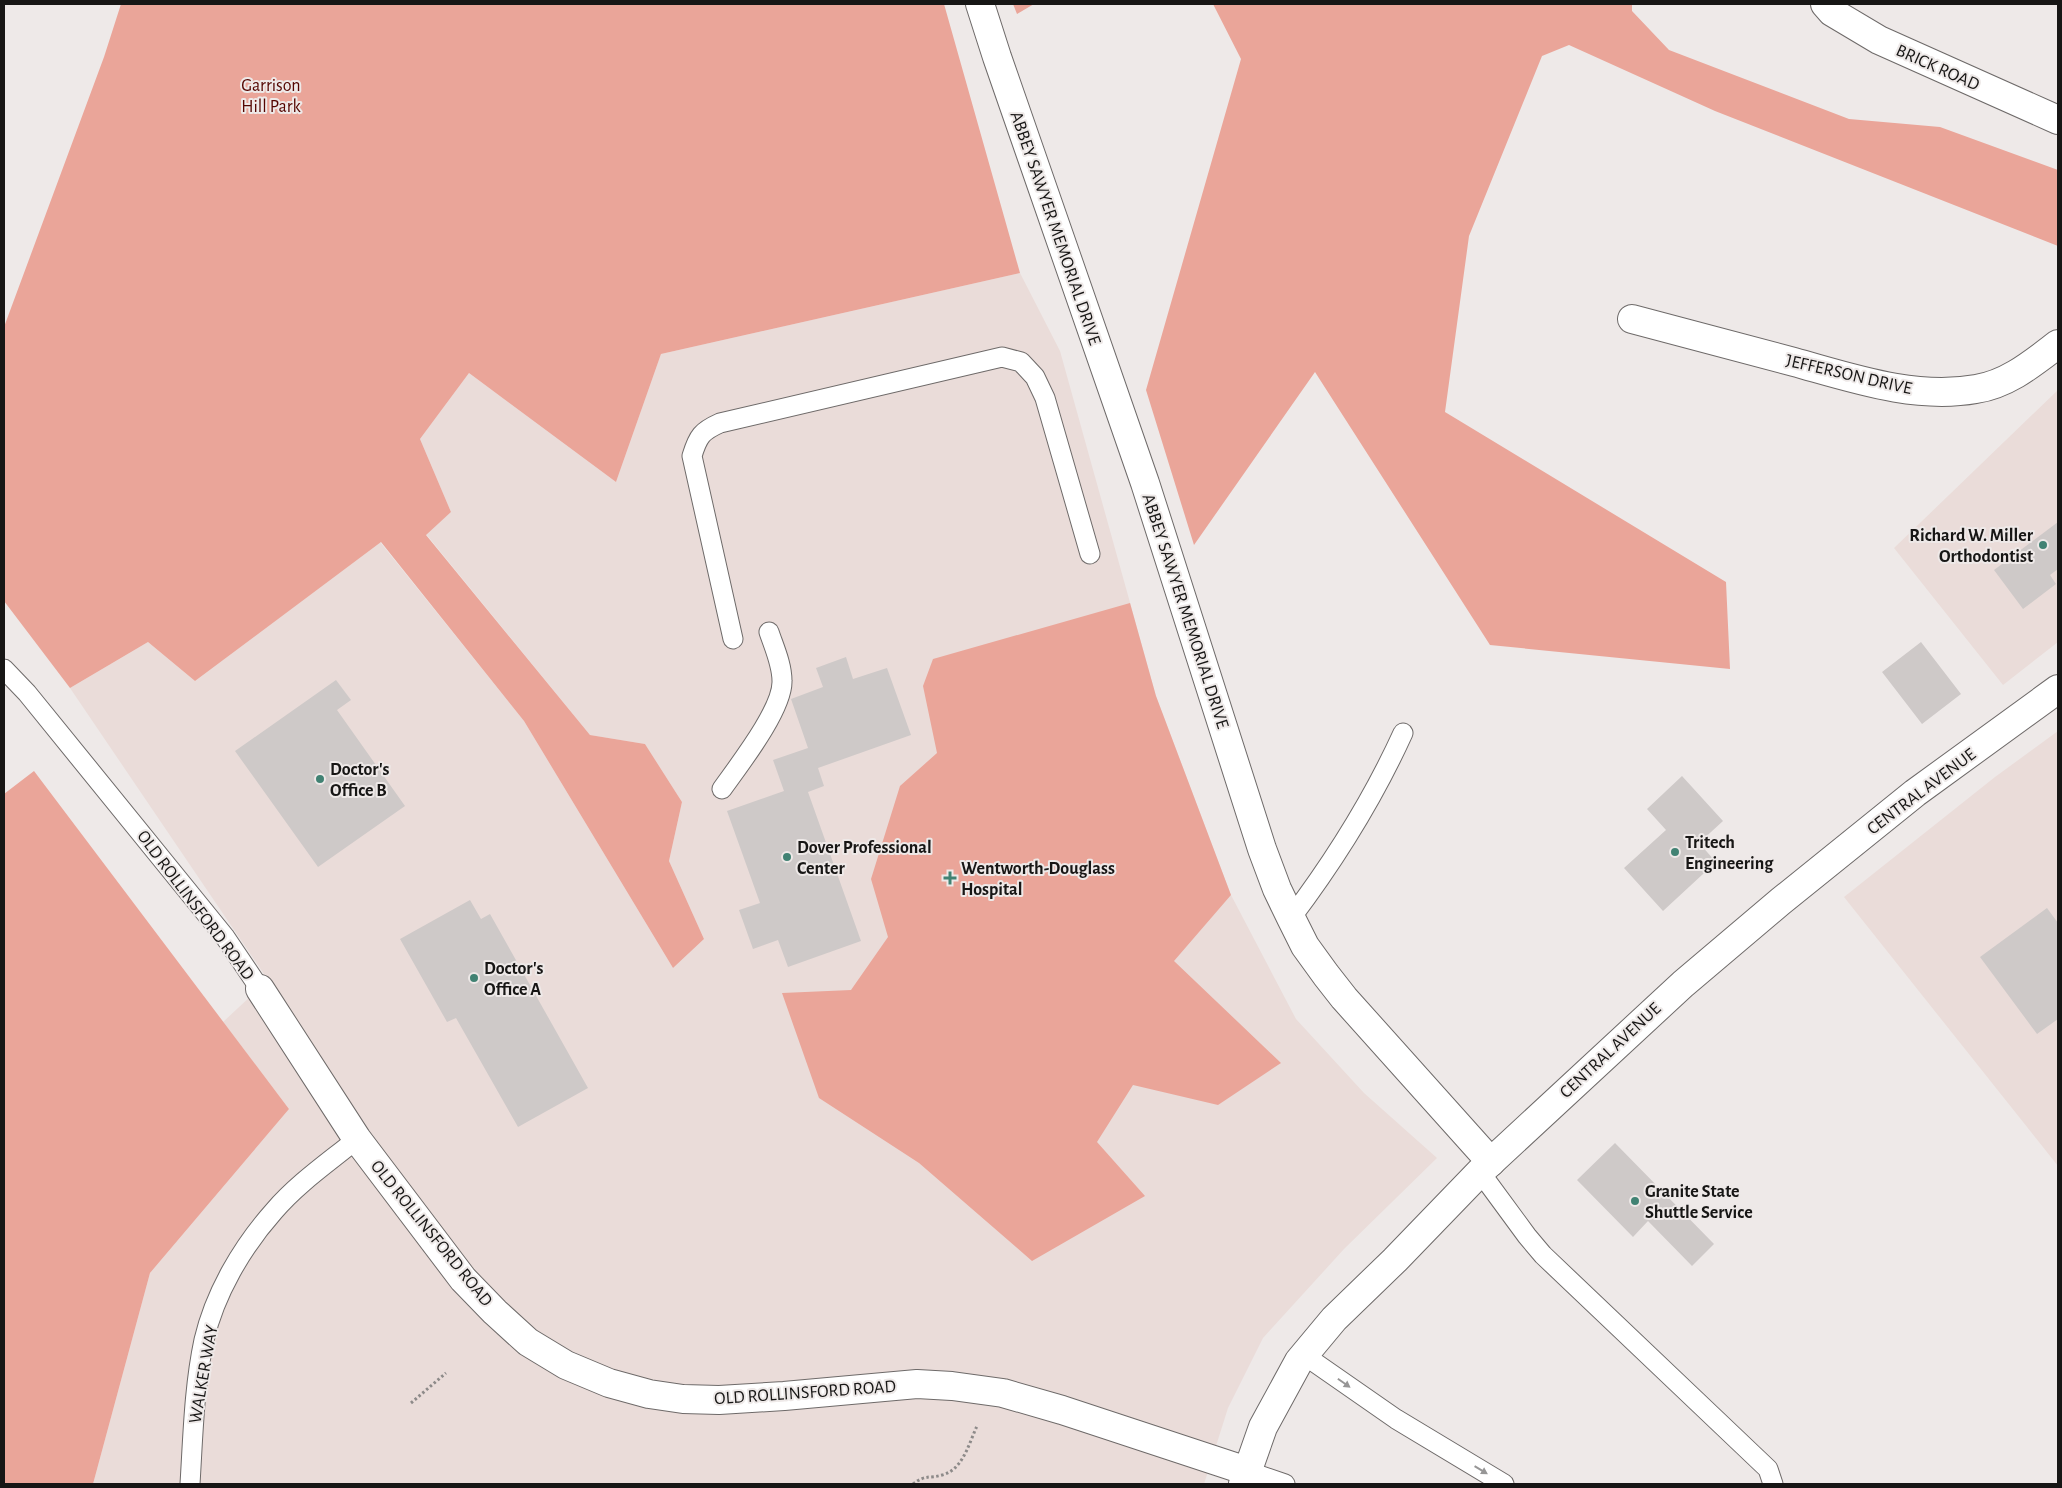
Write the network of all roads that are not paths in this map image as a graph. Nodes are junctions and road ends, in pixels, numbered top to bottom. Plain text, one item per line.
1 (980, 4) edge
2 (1825, 4) edge
3 (2058, 120) edge
4 (1632, 319) dead end
5 (2058, 344) edge
6 (1090, 554) dead end
7 (768, 632) dead end
8 (733, 639) dead end
9 (4, 669) edge
10 (2058, 689) edge
11 (1403, 733) dead end
12 (722, 789) dead end
13 (1291, 918) junction
14 (260, 989) joint
15 (357, 1139) junction
16 (1486, 1167) junction
17 (1304, 1355) junction
18 (1245, 1478) edge
19 (190, 1484) edge
20 (1286, 1484) edge
21 (1504, 1484) edge
22 (1773, 1484) edge

1 - 13 street, ABBEY SAWYER MEMORIAL DRIVE
2 - 3 street, BRICK ROAD
4 - 5 street, JEFFERSON DRIVE
6 - 8 lane
7 - 12 lane
9 - 14 lane, OLD ROLLINSFORD ROAD
10 - 16 street, CENTRAL AVENUE
11 - 13 lane
13 - 16 street, ABBEY SAWYER MEMORIAL DRIVE
14 - 15 street, OLD ROLLINSFORD ROAD
15 - 18 street, OLD ROLLINSFORD ROAD
15 - 19 lane, WALKER WAY
16 - 17 street, CENTRAL AVENUE
16 - 22 lane
17 - 18 street, CENTRAL AVENUE
17 -> 21 lane
18 - 20 lane

